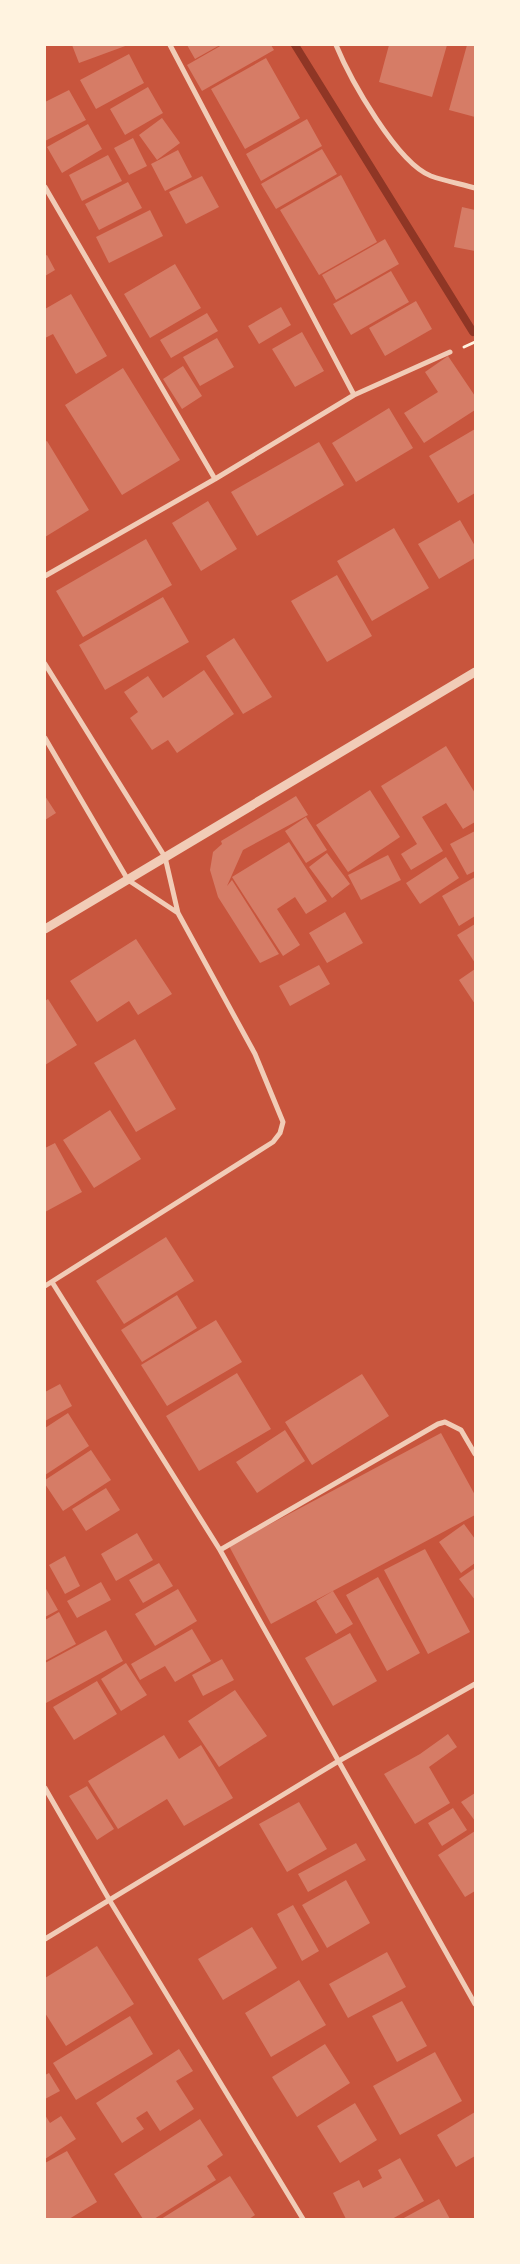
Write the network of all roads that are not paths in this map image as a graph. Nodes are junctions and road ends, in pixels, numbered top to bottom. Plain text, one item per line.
1 (170, 45) edge
2 (336, 45) edge
3 (45, 187) edge
4 (475, 188) edge
5 (450, 352) dead end
6 (354, 395) junction
7 (215, 479) junction
8 (45, 576) edge
9 (45, 664) edge
10 (474, 675) edge
11 (45, 738) edge
12 (165, 857) junction
13 (128, 880) junction
14 (178, 913) junction
15 (45, 930) edge
16 (52, 1282) junction
17 (45, 1286) edge
18 (475, 1454) edge
19 (220, 1550) junction
20 (475, 1684) edge
21 (337, 1762) junction
22 (45, 1788) edge
23 (110, 1901) junction
24 (45, 1939) edge
25 (475, 2004) edge
26 (303, 2219) edge

1 - 6 street
2 - 4 street
3 - 7 street
5 - 6 street
6 - 7 street
7 - 8 street
9 - 12 street
10 - 12 street
11 - 13 street
12 - 13 street
12 - 14 street
13 - 14 street
13 - 15 street
14 - 16 street
16 - 17 street
16 - 19 street
18 - 19 street
19 - 21 street
20 - 21 street
21 - 23 street
21 - 25 street
22 - 23 street
23 - 24 street
23 - 26 street

